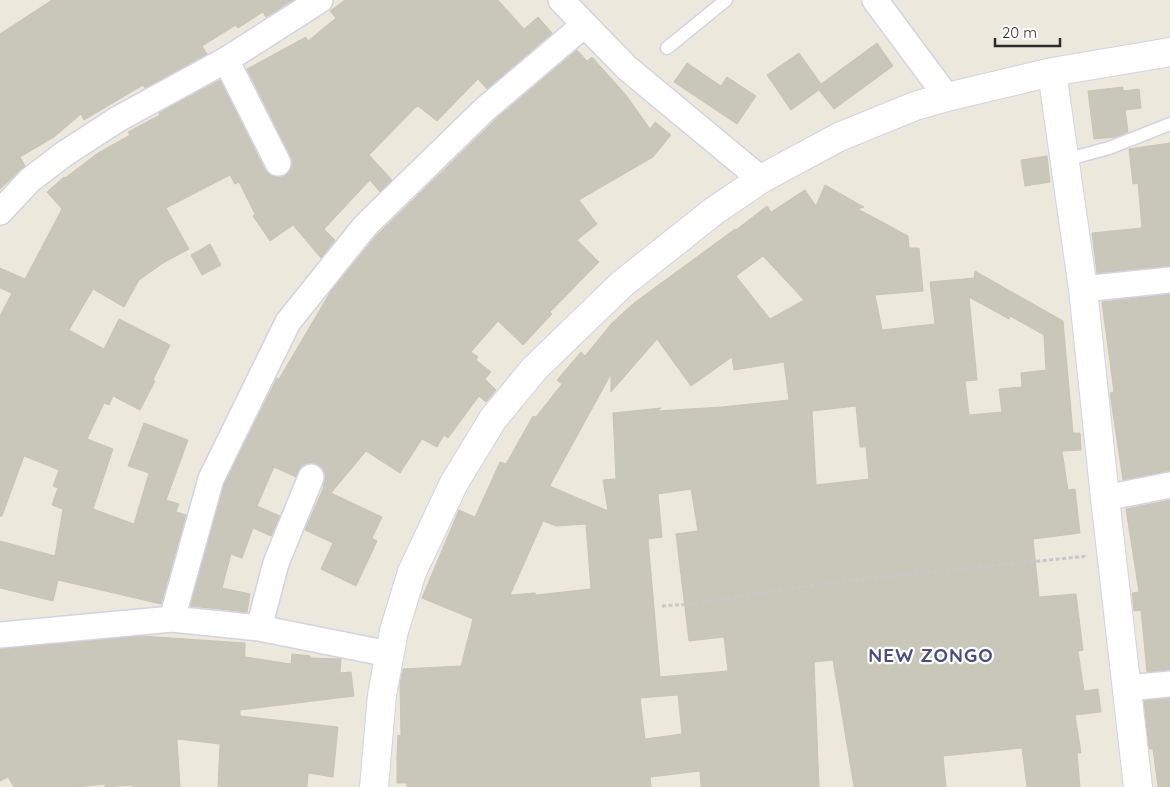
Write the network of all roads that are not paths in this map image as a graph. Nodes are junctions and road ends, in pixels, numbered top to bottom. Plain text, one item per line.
1 (320, 0) edge
2 (561, 0) edge
3 (726, 0) edge
4 (874, 0) edge
5 (584, 25) junction
6 (667, 48) dead end
7 (1170, 52) edge
8 (226, 60) junction
9 (1052, 72) junction
10 (947, 97) junction
11 (1170, 124) edge
12 (1064, 160) junction
13 (278, 163) dead end
14 (760, 179) junction
15 (0, 212) edge
16 (1170, 280) edge
17 (1084, 289) junction
18 (310, 477) dead end
19 (1170, 485) edge
20 (1105, 498) junction
21 (172, 619) junction
22 (259, 628) junction
23 (0, 635) edge
24 (389, 654) junction
25 (1170, 684) edge
26 (1126, 688) junction
27 (374, 787) edge
28 (1138, 787) edge

1 - 8 street
2 - 5 street
3 - 6 lane
4 - 10 street
5 - 14 street
5 - 21 street
7 - 9 street
8 - 13 street
8 - 15 street
9 - 10 street
9 - 12 street
10 - 14 street
11 - 12 lane
12 - 17 street
14 - 24 street
16 - 17 street
17 - 20 street
18 - 22 street
19 - 20 street
20 - 26 street
21 - 22 street
21 - 23 street
22 - 24 street
24 - 27 street
25 - 26 street
26 - 28 street

